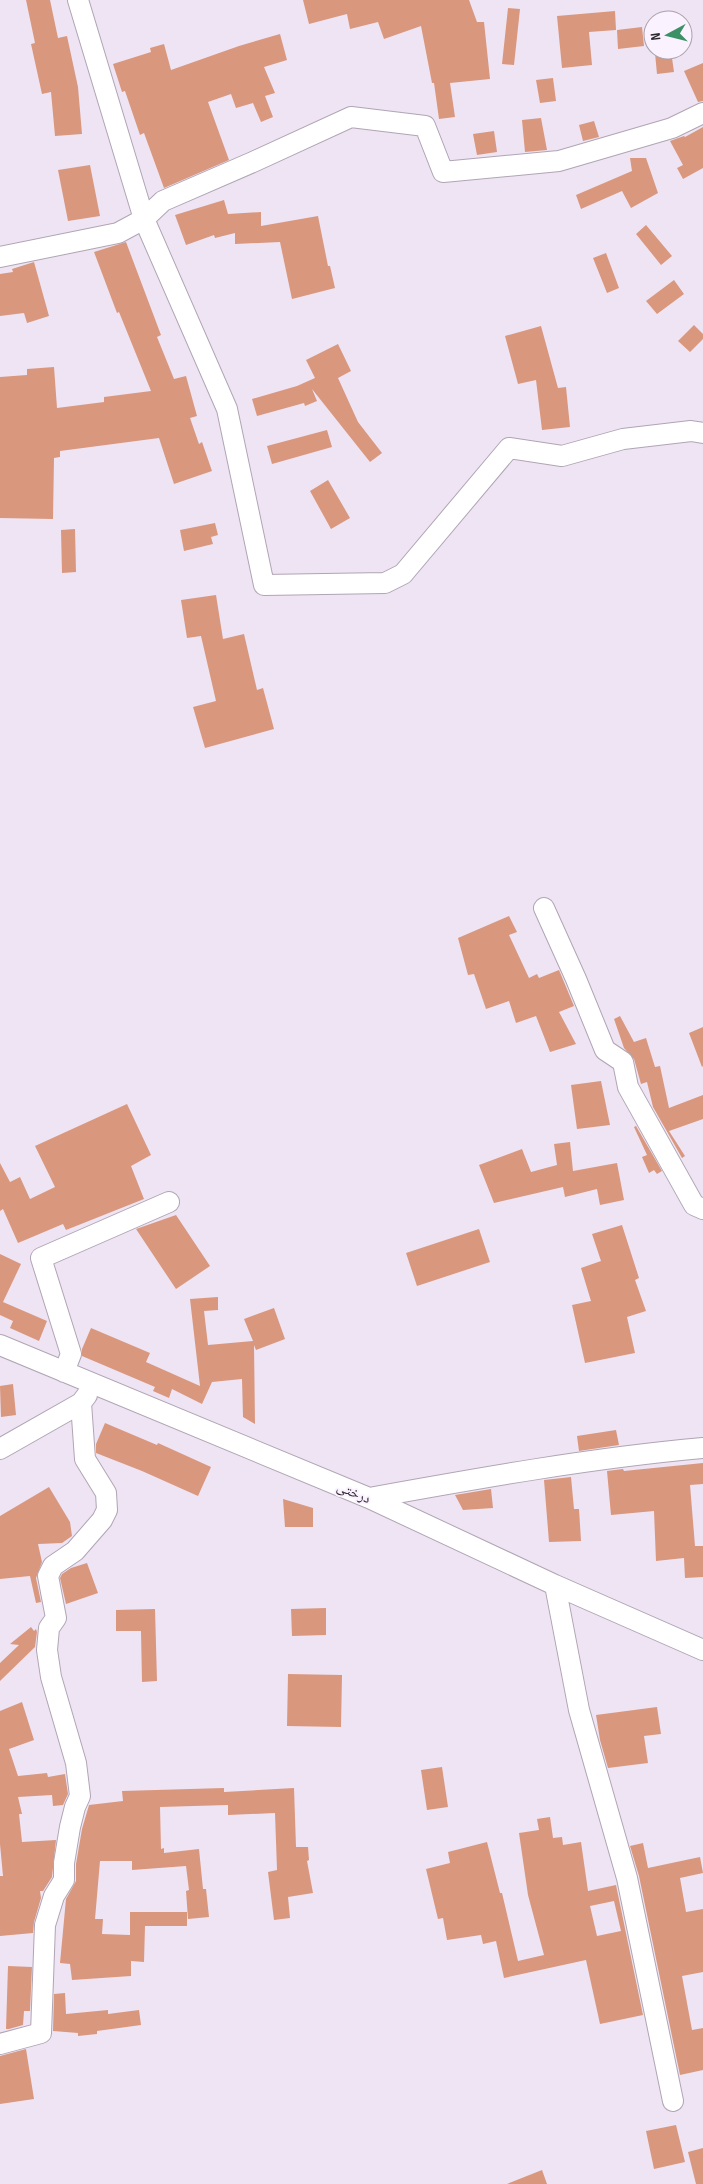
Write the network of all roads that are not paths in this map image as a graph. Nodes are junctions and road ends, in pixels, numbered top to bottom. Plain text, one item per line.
1 (78, 0) edge
2 (703, 113) edge
3 (144, 219) junction
4 (0, 257) edge
5 (703, 432) edge
6 (544, 908) dead end
7 (169, 1202) dead end
8 (703, 1210) edge
9 (0, 1345) edge
10 (64, 1372) junction
11 (95, 1386) junction
12 (80, 1403) junction
13 (703, 1448) edge
14 (0, 1449) edge
15 (369, 1498) junction
16 (555, 1585) junction
17 (703, 1650) edge
18 (0, 2044) edge
19 (673, 2101) dead end

1 - 3 street
2 - 3 street
3 - 4 street
3 - 5 street
6 - 8 street
7 - 10 street
9 - 10 street, درختی
10 - 11 street, درختی
11 - 12 street
11 - 15 street, درختی
12 - 14 street
12 - 18 street
13 - 15 street
15 - 16 street, درختی
16 - 17 street, درختی
16 - 19 street

